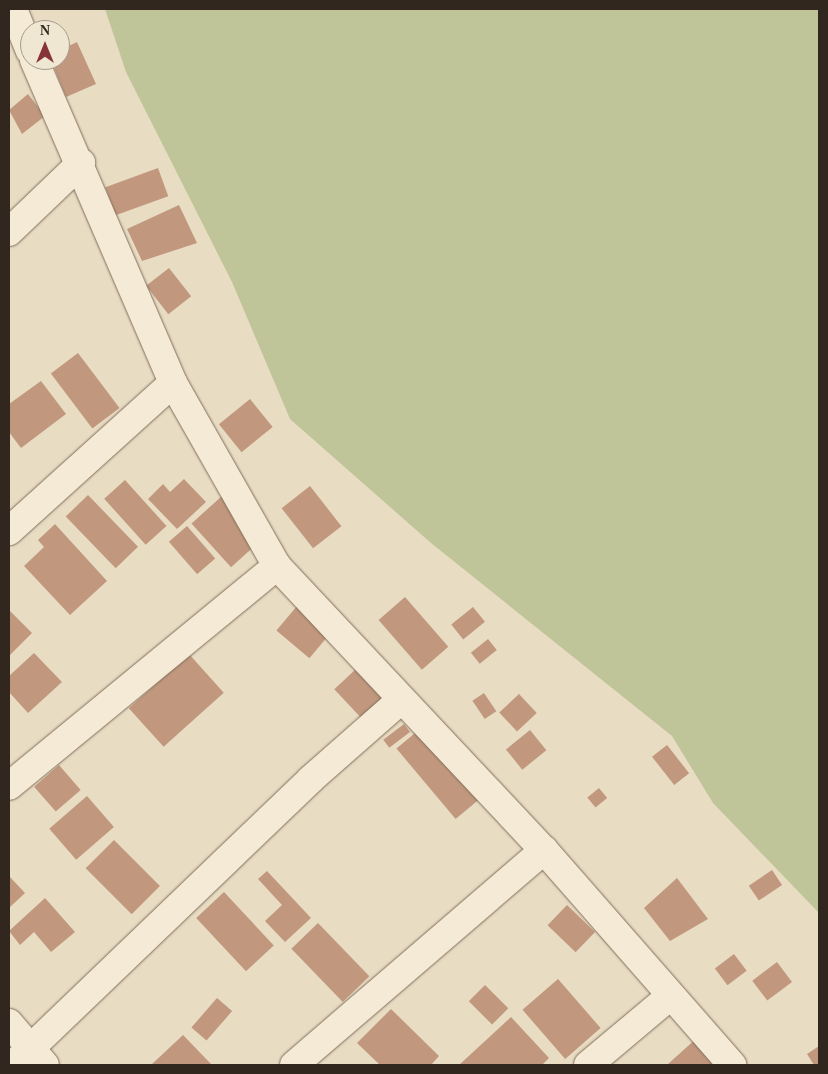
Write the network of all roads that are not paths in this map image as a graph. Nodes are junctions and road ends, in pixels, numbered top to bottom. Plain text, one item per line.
1 (13, 9) edge
2 (20, 26) edge
3 (38, 70) edge
4 (80, 163) junction
5 (9, 232) edge
6 (173, 382) junction
7 (9, 531) edge
8 (277, 566) junction
9 (401, 700) junction
10 (9, 786) edge
11 (544, 850) junction
12 (669, 998) junction
13 (9, 1023) edge
14 (29, 1059) edge
15 (294, 1065) edge
16 (588, 1065) edge
17 (732, 1065) edge

1 - 2 street
3 - 4 street
4 - 5 street
4 - 6 street
6 - 7 street
6 - 8 street
8 - 9 street
8 - 10 street
9 - 11 street
9 - 14 street
11 - 12 street
11 - 15 street
12 - 16 street
12 - 17 street
13 - 14 street

